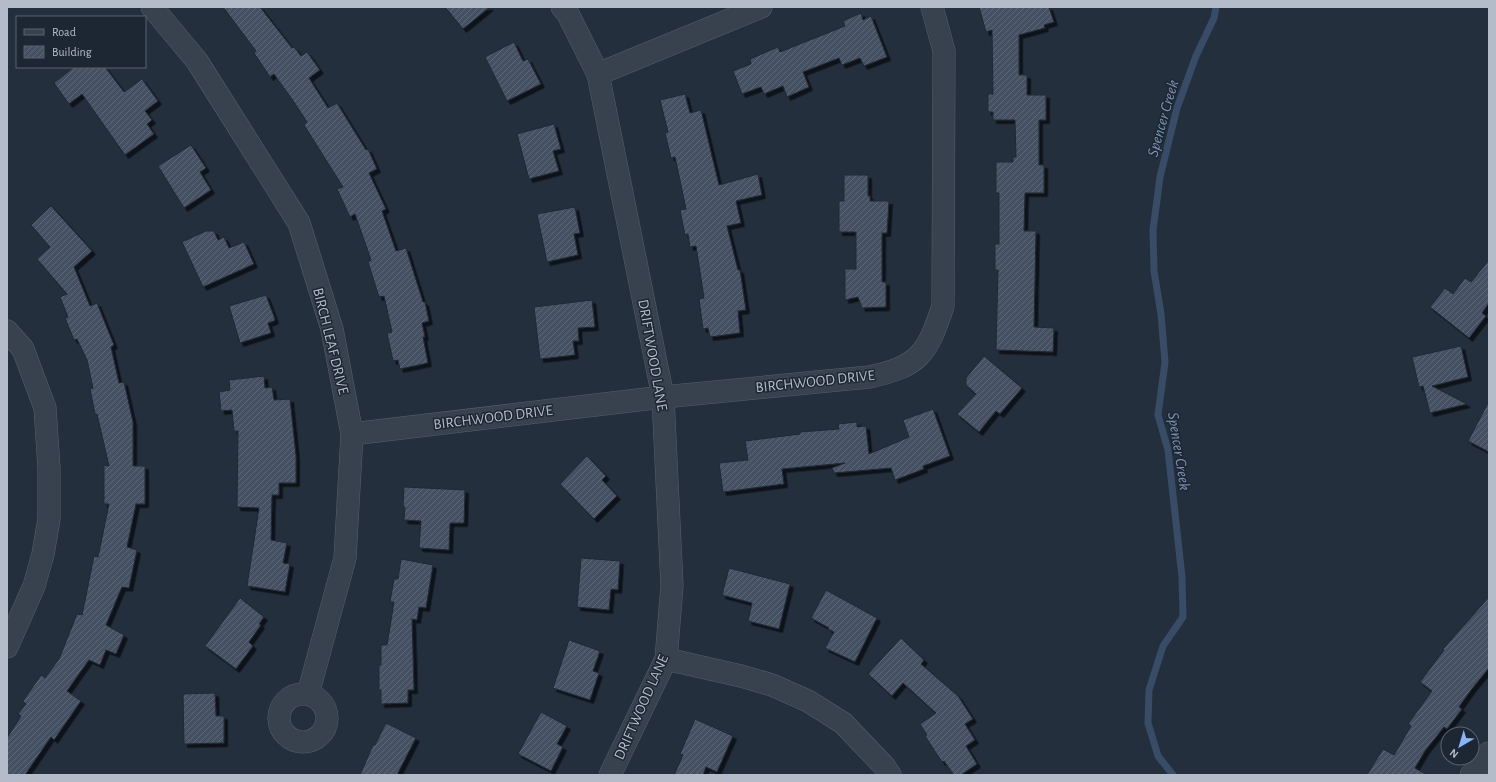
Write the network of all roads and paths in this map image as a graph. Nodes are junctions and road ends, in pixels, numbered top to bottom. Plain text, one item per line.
1 (152, 7) edge
2 (562, 7) edge
3 (762, 7) edge
4 (932, 7) edge
5 (598, 74) junction
6 (7, 331) edge
7 (663, 397) junction
8 (352, 434) junction
9 (7, 647) edge
10 (666, 659) junction
11 (308, 694) dead end
12 (1489, 753) edge
13 (610, 775) edge
14 (890, 775) edge
15 (1471, 775) edge

1 - 8 street, BIRCH LEAF DRIVE
2 - 5 street, DRIFTWOOD LANE
3 - 5 street
4 - 7 street, BIRCHWOOD DRIVE
5 - 7 street, DRIFTWOOD LANE
6 - 9 street
7 - 8 street, BIRCHWOOD DRIVE
7 - 10 street, DRIFTWOOD LANE
8 - 11 street, BIRCH LEAF DRIVE
10 - 13 street, DRIFTWOOD LANE
10 - 14 street
12 - 15 street

